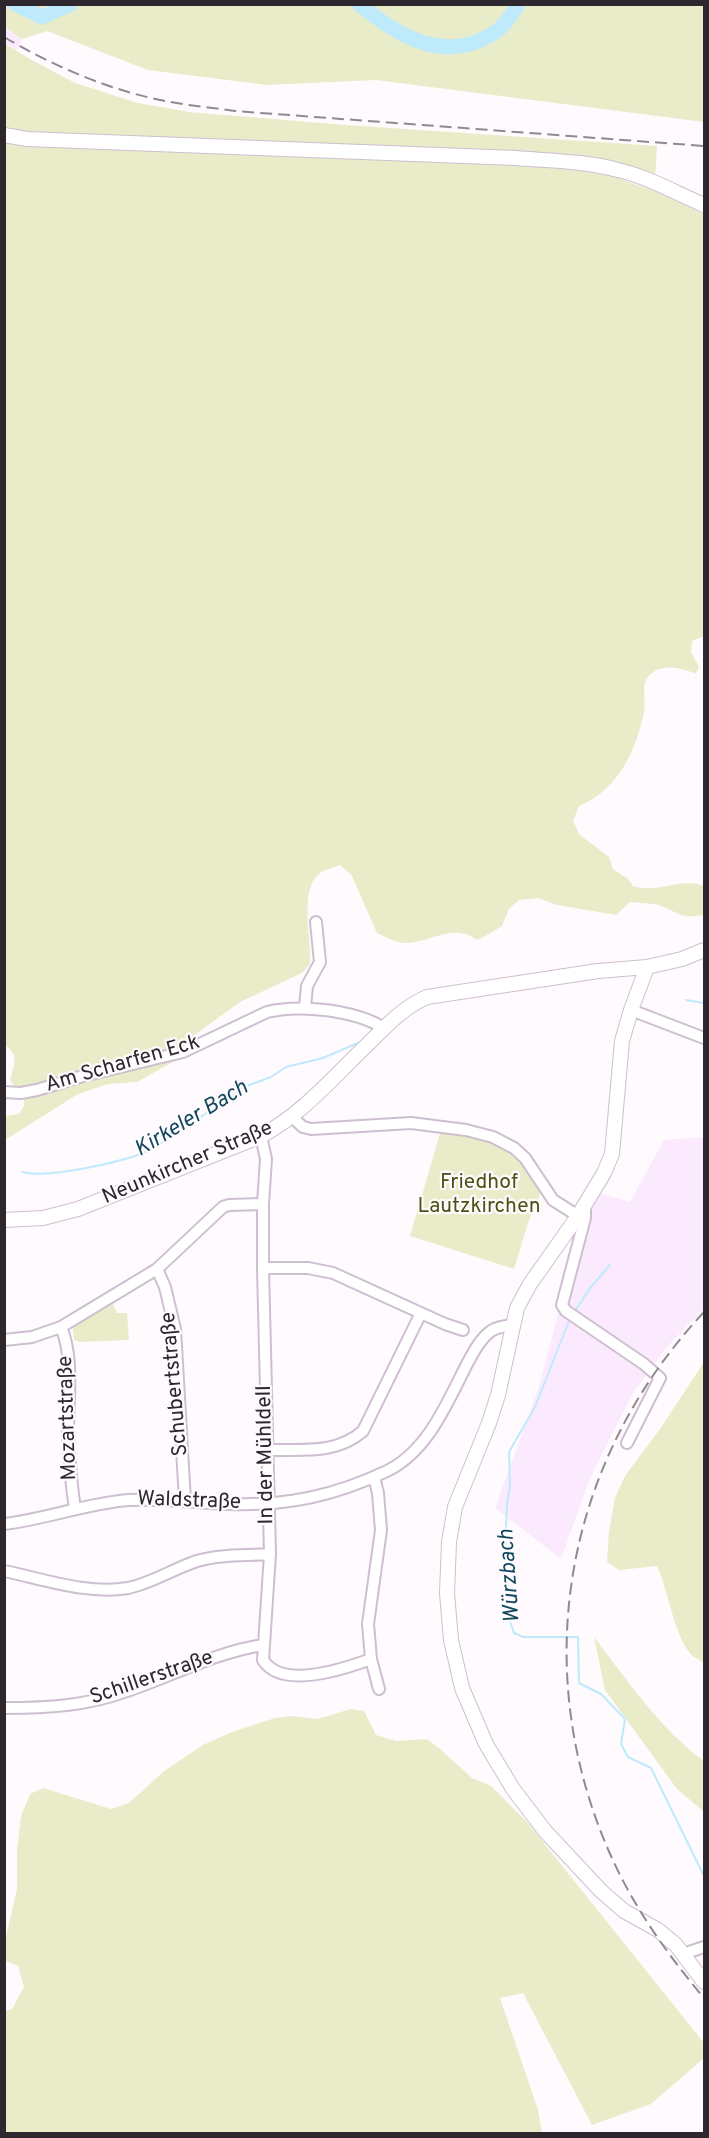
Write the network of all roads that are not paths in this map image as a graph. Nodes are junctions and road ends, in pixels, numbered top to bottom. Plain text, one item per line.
1 (4, 135) edge
2 (705, 206) edge
3 (316, 922) dead end
4 (705, 950) edge
5 (647, 967) junction
6 (628, 969) junction
7 (305, 1007) junction
8 (631, 1010) junction
9 (384, 1028) junction
10 (705, 1038) edge
11 (6, 1092) edge
12 (292, 1117) junction
13 (261, 1136) junction
14 (263, 1204) junction
15 (581, 1211) junction
16 (4, 1221) edge
17 (263, 1268) junction
18 (157, 1269) junction
19 (421, 1313) junction
20 (512, 1325) junction
21 (61, 1327) junction
22 (463, 1330) dead end
23 (4, 1340) edge
24 (627, 1443) dead end
25 (267, 1450) junction
26 (374, 1477) junction
27 (185, 1501) junction
28 (268, 1504) junction
29 (75, 1509) junction
30 (4, 1524) edge
31 (270, 1554) junction
32 (4, 1571) edge
33 (263, 1644) junction
34 (371, 1659) junction
35 (379, 1689) dead end
36 (4, 1708) edge
37 (705, 1947) edge
38 (683, 1954) junction
39 (705, 1982) edge

1 - 2 main road
3 - 7 street
4 - 5 main road, Neunkircher Straße
5 - 6 main road, Neunkircher Straße
5 - 8 main road
6 - 8 main road
6 - 9 main road, Neunkircher Straße
7 - 9 street, Am Scharfen Eck
7 - 11 street, Am Scharfen Eck
8 - 10 street
8 - 15 main road
9 - 12 main road, Neunkircher Straße
12 - 13 main road, Neunkircher Straße
12 - 15 street
13 - 14 street, In der Mühldell
13 - 16 main road, Neunkircher Straße
14 - 17 street, In der Mühldell
14 - 18 street
15 - 20 main road
15 - 24 street
17 - 19 street
17 - 25 street, In der Mühldell
18 - 21 street
18 - 27 street, Schubertstraße
19 - 22 street
19 - 25 street
20 - 26 street, Waldstraße
20 - 38 main road
21 - 23 street
21 - 29 street, Mozartstraße
25 - 28 street, In der Mühldell
26 - 28 street, Waldstraße
26 - 34 street
27 - 28 street, Waldstraße
27 - 29 street, Waldstraße
28 - 31 street, In der Mühldell
29 - 30 street, Waldstraße
31 - 32 street
31 - 33 street, In der Mühldell
33 - 34 street, In der Mühldell
33 - 36 street, Schillerstraße
34 - 35 street
37 - 38 street
38 - 39 main road

